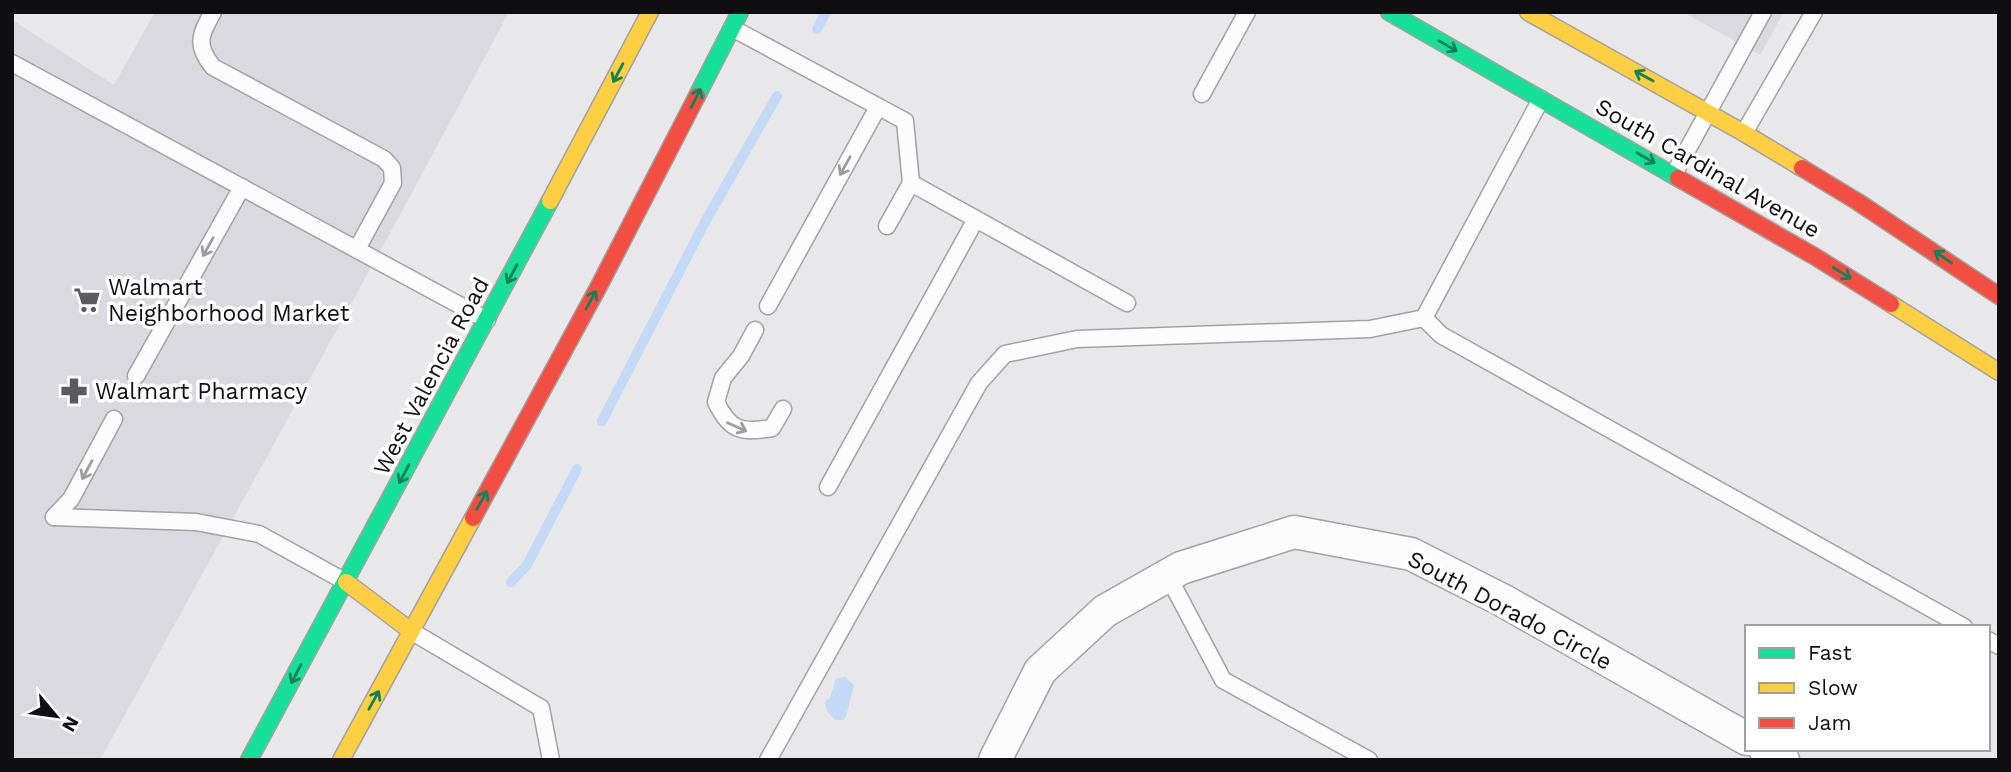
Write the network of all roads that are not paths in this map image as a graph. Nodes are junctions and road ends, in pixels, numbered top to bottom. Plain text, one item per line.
1 (213, 12) edge
2 (650, 12) edge
3 (740, 12) edge
4 (1247, 12) edge
5 (1389, 12) edge
6 (1528, 12) edge
7 (1763, 12) edge
8 (1814, 12) edge
9 (732, 28) junction
10 (12, 63) edge
11 (1202, 94) dead end
12 (1541, 99) junction
13 (878, 107) junction
14 (1710, 112) junction
15 (1744, 133) junction
16 (1674, 174) junction
17 (911, 183) junction
18 (242, 187) junction
19 (976, 219) junction
20 (887, 226) dead end
21 (356, 249) junction
22 (1999, 296) edge
23 (1127, 303) dead end
24 (768, 306) dead end
25 (1424, 318) junction
26 (488, 320) junction
27 (755, 330) dead end
28 (1999, 372) edge
29 (136, 376) dead end
30 (783, 409) dead end
31 (114, 419) dead end
32 (828, 487) dead end
33 (1168, 576) junction
34 (346, 582) junction
35 (1960, 625) edge
36 (411, 631) junction
37 (1745, 738) edge
38 (249, 760) edge
39 (341, 760) edge
40 (551, 760) edge
41 (768, 760) edge
42 (995, 760) edge
43 (1369, 760) edge

1 - 21 lane
2 -> 26 main road, West Valencia Road
3 - 9 main road
4 - 11 lane
5 -> 12 main road, South Cardinal Avenue
14 -> 6 main road, South Cardinal Avenue
7 - 14 lane
8 - 15 lane
9 - 13 lane
36 -> 9 main road
10 - 18 lane
12 -> 16 main road, South Cardinal Avenue
12 - 25 lane
13 - 17 lane
13 -> 24 lane
14 - 15 main road, South Cardinal Avenue
14 - 16 lane
22 -> 15 main road, South Cardinal Avenue
16 -> 28 main road, South Cardinal Avenue
17 - 19 lane
17 - 20 lane
18 - 21 lane
18 -> 29 lane
19 - 23 lane
19 - 32 lane
21 - 26 lane
25 - 35 lane
25 - 41 lane
26 -> 34 main road, West Valencia Road
27 -> 30 lane
31 -> 34 lane
33 - 37 street, South Dorado Circle
33 - 42 street, South Dorado Circle
33 - 43 lane
34 - 36 main road
34 -> 38 main road, West Valencia Road
39 -> 36 main road
36 - 40 lane

